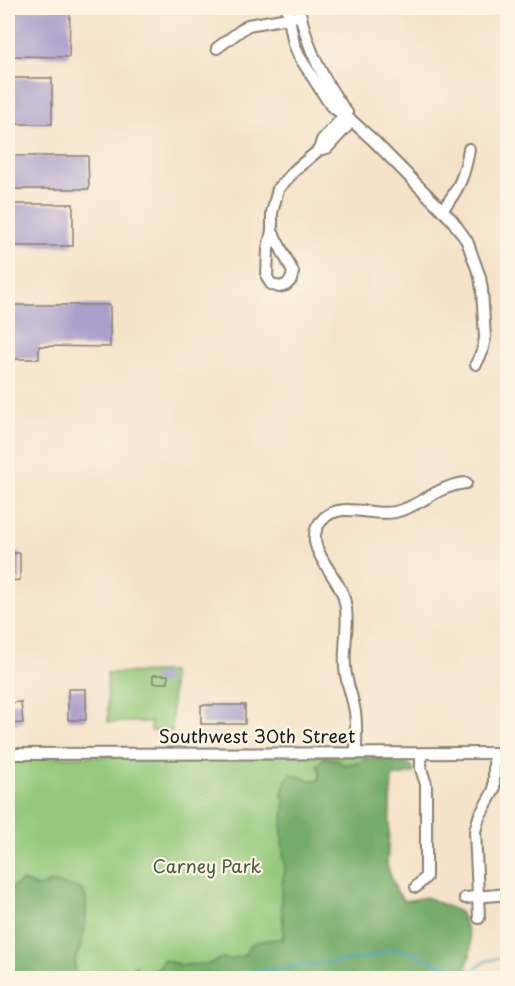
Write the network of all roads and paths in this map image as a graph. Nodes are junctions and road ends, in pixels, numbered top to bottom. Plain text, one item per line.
1 (299, 11) edge
2 (287, 13) edge
3 (217, 48) dead end
4 (348, 117) junction
5 (469, 149) dead end
6 (442, 210) junction
7 (272, 231) dead end
8 (476, 364) dead end
9 (466, 483) dead end
10 (494, 753) junction
11 (507, 753) edge
12 (8, 754) edge
13 (356, 754) junction
14 (421, 754) junction
15 (416, 887) dead end
16 (507, 894) edge
17 (478, 897) junction
18 (465, 898) dead end
19 (479, 918) dead end

1 - 2 street
1 - 4 street
2 - 3 street
2 - 4 street
4 - 6 street
4 - 7 street
5 - 6 street
6 - 8 street
9 - 13 street
10 - 11 street, Southwest 30th Street
10 - 14 street, Southwest 30th Street
10 - 17 street
12 - 13 street, Southwest 30th Street
13 - 14 street, Southwest 30th Street
14 - 15 street
16 - 17 street
17 - 18 street
17 - 19 street

